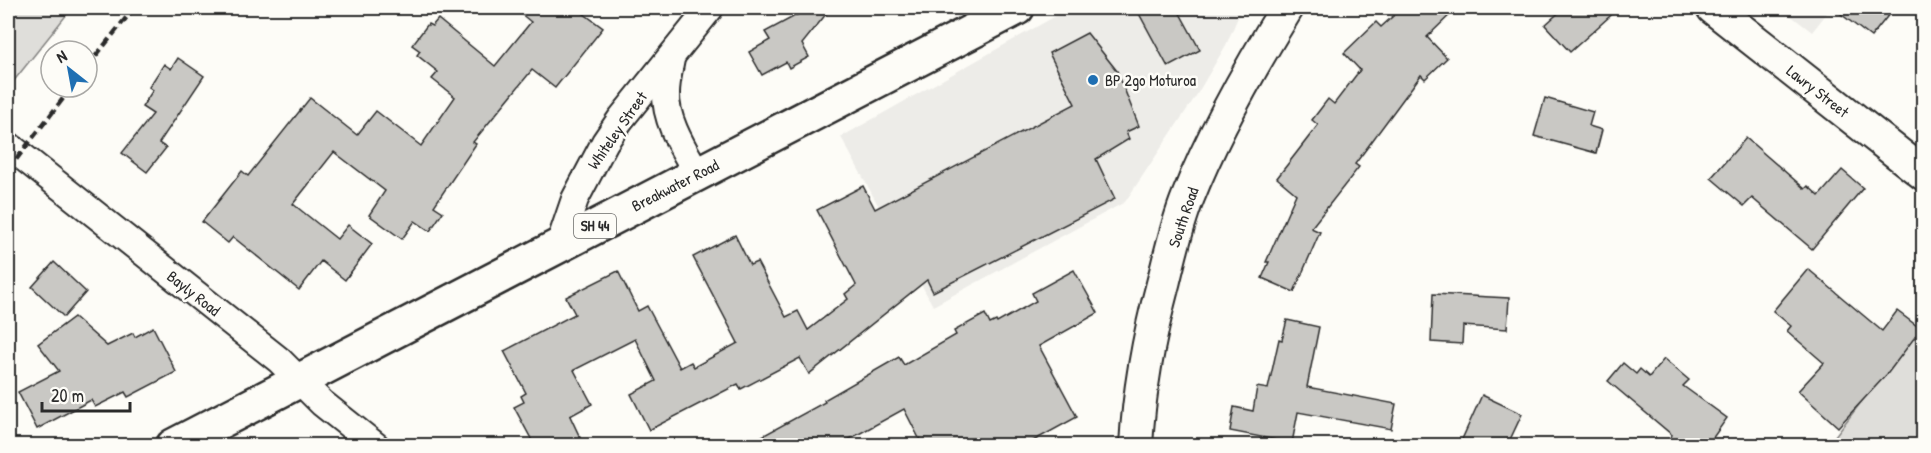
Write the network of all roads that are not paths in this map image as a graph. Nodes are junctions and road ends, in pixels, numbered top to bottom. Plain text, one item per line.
1 (710, 8) edge
2 (1017, 8) edge
3 (1287, 8) edge
4 (1713, 8) edge
5 (672, 56) junction
6 (8, 145) edge
7 (697, 173) junction
8 (1923, 174) edge
9 (560, 243) junction
10 (298, 381) junction
11 (173, 446) edge
12 (376, 446) edge
13 (1136, 446) edge

1 - 5 street, Whiteley Street
2 - 7 highway, Breakwater Road / SH 44
3 - 13 street, South Road
4 - 8 street, Lawry Street
5 - 7 street, Whiteley Street
5 - 9 street, Whiteley Street
6 - 10 street, Bayly Road
7 - 9 highway, Breakwater Road / SH 44
9 - 10 highway, Breakwater Road / SH 44
10 - 11 highway, Breakwater Road / SH 44
10 - 12 street, Bayly Road

